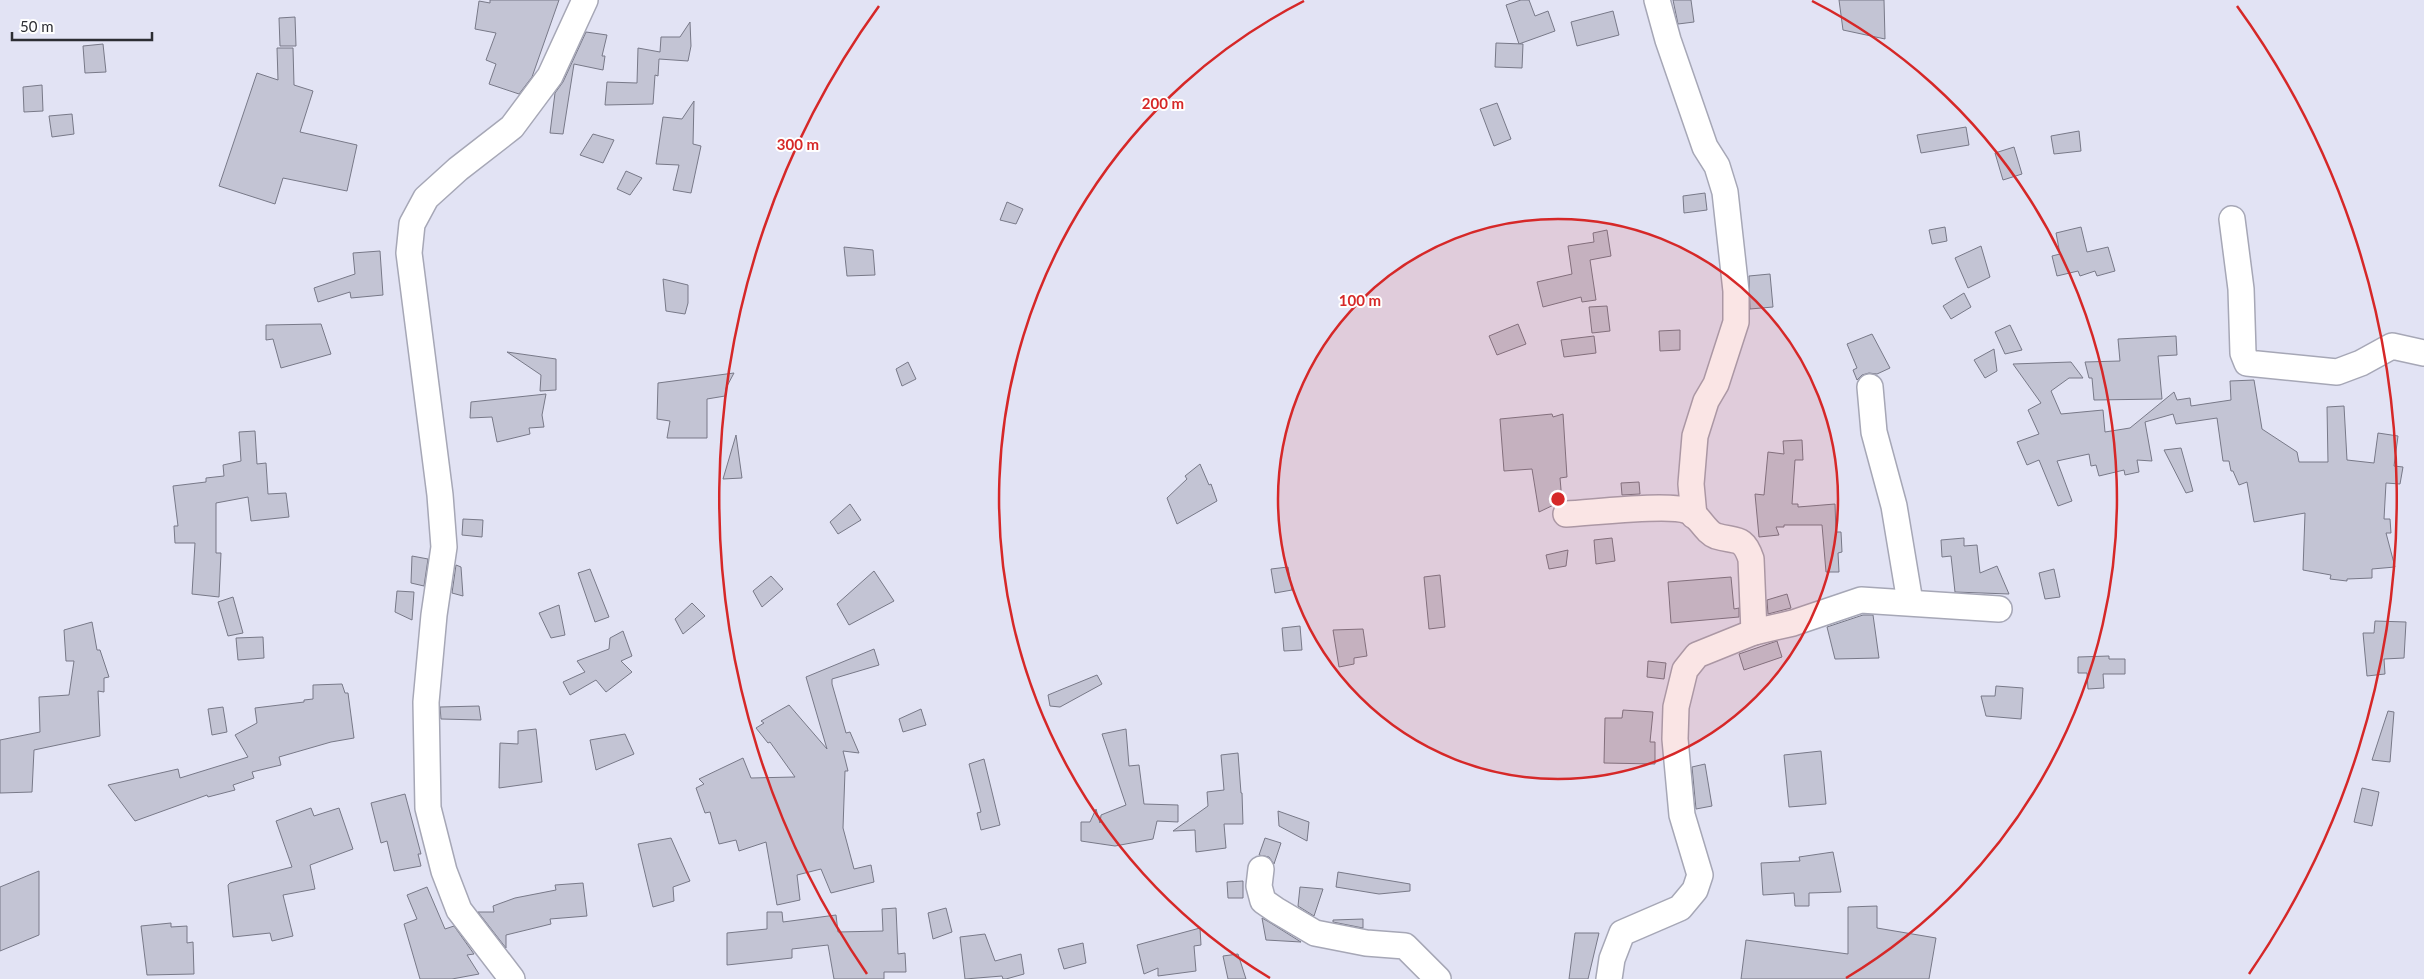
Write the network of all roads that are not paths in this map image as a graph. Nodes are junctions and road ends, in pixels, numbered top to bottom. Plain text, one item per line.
1 (585, 0) edge
2 (1657, 0) edge
3 (2232, 220) dead end
4 (2424, 353) edge
5 (1870, 387) dead end
6 (1566, 514) dead end
7 (1694, 516) junction
8 (1910, 602) junction
9 (1999, 609) dead end
10 (1754, 632) junction
11 (1261, 869) dead end
12 (512, 979) edge
13 (1438, 979) edge
14 (1609, 979) edge

1 - 12 street
2 - 7 street
3 - 4 street
5 - 8 street
6 - 7 street
7 - 10 street
8 - 9 street
8 - 10 street
10 - 14 street
11 - 13 street

